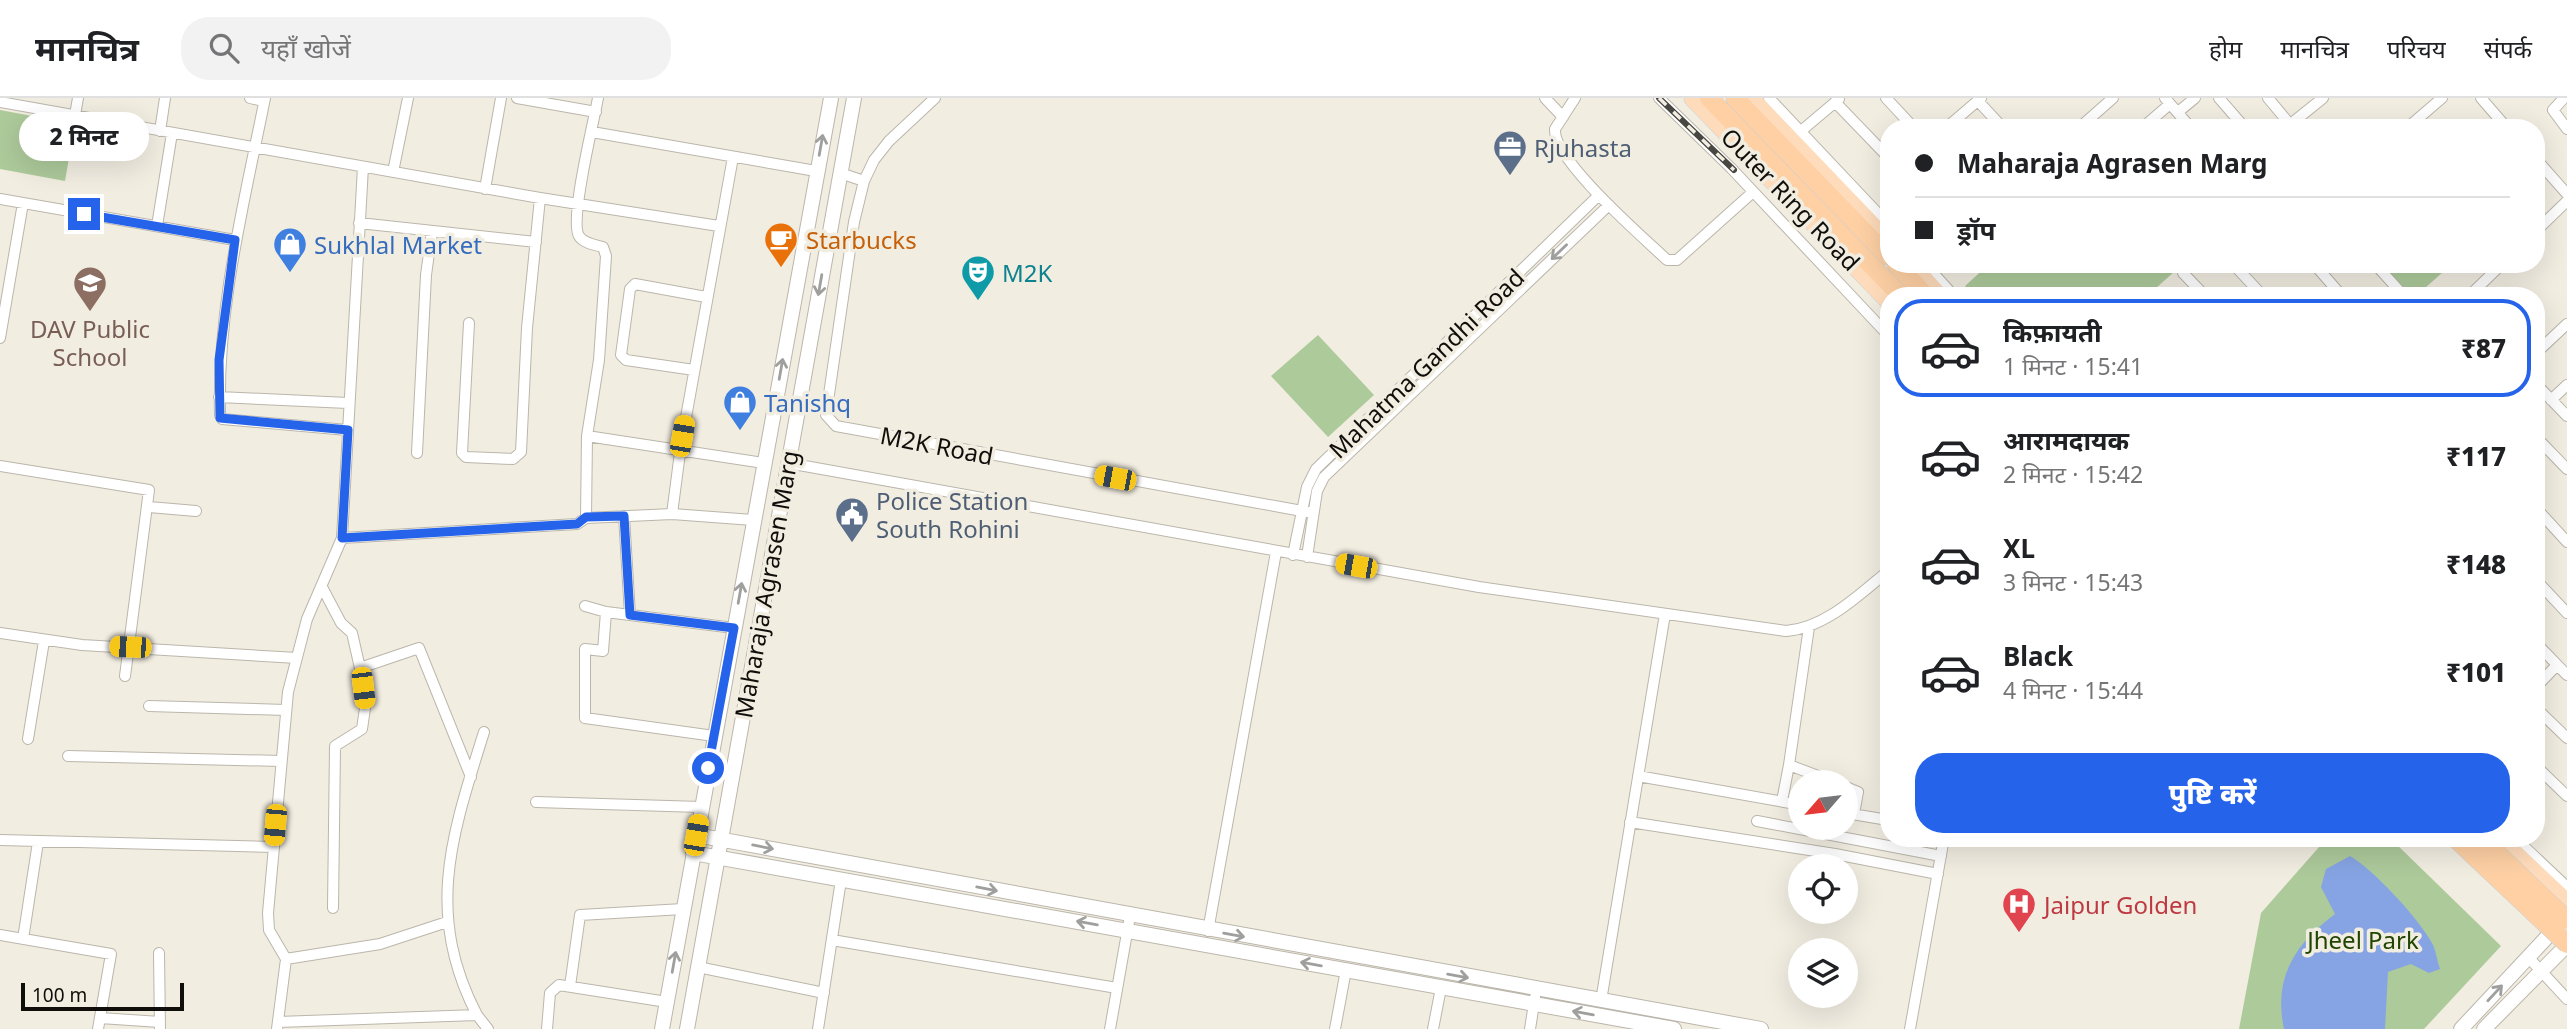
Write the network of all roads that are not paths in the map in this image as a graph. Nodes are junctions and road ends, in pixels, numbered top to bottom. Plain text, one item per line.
1 (78, 98) edge
2 (165, 98) edge
3 (250, 98) edge
4 (408, 98) edge
5 (501, 98) edge
6 (517, 98) edge
7 (598, 98) edge
8 (831, 98) edge
9 (854, 98) edge
10 (935, 98) edge
11 (1545, 98) edge
12 (1585, 98) edge
13 (1659, 98) edge
14 (1693, 98) edge
15 (1709, 98) edge
16 (1735, 98) edge
17 (1750, 98) edge
18 (1769, 98) edge
19 (1886, 98) edge
20 (2113, 98) edge
21 (2195, 98) edge
22 (2220, 98) edge
23 (2268, 98) edge
24 (2323, 98) edge
25 (2442, 98) edge
26 (2480, 98) edge
27 (2564, 98) edge
28 (265, 99) edge
29 (1979, 99) edge
30 (1837, 100) edge
31 (0, 102) edge
32 (1573, 102) edge
33 (2171, 105) edge
34 (596, 112) junction
35 (75, 116) junction
36 (1563, 117) junction
37 (1906, 119) edge
38 (1956, 119) edge
39 (1996, 119) edge
40 (2089, 119) edge
41 (2153, 119) edge
42 (2184, 119) edge
43 (2238, 119) edge
44 (2287, 119) edge
45 (2299, 119) edge
46 (2418, 119) edge
47 (2499, 119) edge
48 (2567, 129) edge
49 (160, 131) junction
50 (1801, 131) junction
51 (592, 132) junction
52 (173, 133) junction
53 (255, 148) junction
54 (1880, 148) edge
55 (733, 157) junction
56 (363, 167) junction
57 (2545, 169) edge
58 (816, 171) junction
59 (393, 172) junction
60 (840, 173) junction
61 (864, 181) junction
62 (485, 189) junction
63 (1753, 192) junction
64 (2567, 194) edge
65 (1599, 195) junction
66 (540, 198) junction
67 (0, 199) edge
68 (2567, 201) edge
69 (23, 203) junction
70 (578, 203) junction
71 (1609, 205) junction
72 (1880, 215) edge
73 (2545, 222) edge
74 (359, 223) junction
75 (156, 226) junction
76 (719, 226) junction
77 (432, 231) junction
78 (1880, 234) edge
79 (235, 240) junction
80 (536, 242) junction
81 (1880, 248) edge
82 (1905, 273) edge
83 (1918, 273) edge
84 (1933, 273) edge
85 (2183, 273) dead end
86 (2241, 273) edge
87 (2322, 273) edge
88 (2383, 273) edge
89 (2493, 273) edge
90 (1892, 287) edge
91 (1918, 287) edge
92 (1931, 287) edge
93 (1946, 287) edge
94 (2196, 287) edge
95 (2255, 287) edge
96 (2334, 287) edge
97 (2396, 287) edge
98 (2478, 287) edge
99 (1880, 292) edge
100 (706, 297) junction
101 (469, 323) dead end
102 (2567, 324) edge
103 (1880, 327) edge
104 (0, 338) edge
105 (2545, 345) edge
106 (694, 370) junction
107 (2567, 385) edge
108 (2545, 394) edge
109 (219, 397) junction
110 (2551, 400) junction
111 (348, 403) junction
112 (2567, 416) edge
113 (348, 430) junction
114 (586, 436) junction
115 (2545, 446) edge
116 (680, 451) junction
117 (417, 453) dead end
118 (764, 463) junction
119 (788, 463) junction
120 (0, 466) edge
121 (2567, 469) edge
122 (149, 507) junction
123 (196, 511) dead end
124 (1307, 512) junction
125 (672, 514) junction
126 (624, 516) junction
127 (586, 517) junction
128 (753, 520) junction
129 (2545, 520) edge
130 (342, 538) junction
131 (2567, 542) edge
132 (1276, 552) junction
133 (1293, 555) junction
134 (1307, 557) junction
135 (1880, 577) edge
136 (322, 587) junction
137 (2545, 590) edge
138 (585, 606) dead end
139 (606, 612) junction
140 (2567, 613) edge
141 (1665, 614) junction
142 (630, 615) junction
143 (1809, 627) junction
144 (734, 628) junction
145 (0, 633) edge
146 (44, 641) junction
147 (130, 647) junction
148 (2545, 652) edge
149 (297, 658) junction
150 (2557, 665) junction
151 (360, 668) junction
152 (2567, 675) edge
153 (125, 676) dead end
154 (2545, 678) edge
155 (149, 706) dead end
156 (286, 710) junction
157 (2545, 717) edge
158 (484, 732) dead end
159 (714, 736) junction
160 (28, 738) dead end
161 (2567, 738) edge
162 (68, 756) dead end
163 (281, 761) junction
164 (1789, 765) junction
165 (1802, 770) edge
166 (2545, 775) edge
167 (1638, 776) junction
168 (471, 777) junction
169 (2567, 796) edge
170 (1782, 801) junction
171 (537, 802) dead end
172 (1788, 802) edge
173 (701, 807) junction
174 (1858, 814) edge
175 (1880, 819) edge
176 (1757, 821) dead end
177 (1630, 822) junction
178 (696, 835) junction
179 (720, 839) junction
180 (0, 840) edge
181 (1880, 840) edge
182 (38, 842) junction
183 (274, 847) junction
184 (1915, 847) edge
185 (1942, 847) edge
186 (2454, 847) edge
187 (2464, 847) edge
188 (2490, 847) edge
189 (2499, 847) edge
190 (2513, 847) edge
191 (2515, 847) edge
192 (693, 853) junction
193 (717, 856) junction
194 (1941, 856) junction
195 (2480, 872) junction
196 (1938, 874) junction
197 (841, 880) junction
198 (2567, 887) edge
199 (2567, 903) edge
200 (332, 908) dead end
201 (683, 909) junction
202 (2567, 920) edge
203 (447, 922) junction
204 (1129, 923) junction
205 (1208, 930) junction
206 (0, 935) edge
207 (2548, 936) junction
208 (23, 939) junction
209 (832, 940) junction
210 (2566, 949) edge
211 (159, 953) dead end
212 (2528, 957) junction
213 (286, 958) junction
214 (698, 967) junction
215 (1346, 970) junction
216 (2540, 970) junction
217 (570, 986) junction
218 (1117, 988) junction
219 (1441, 988) junction
220 (824, 993) junction
221 (1535, 997) junction
222 (2567, 999) edge
223 (1601, 1001) junction
224 (667, 1002) junction
225 (477, 1015) junction
226 (99, 1024) edge
227 (278, 1025) edge
228 (1625, 1025) edge
229 (160, 1026) edge
230 (2486, 1028) edge
231 (488, 1029) edge
232 (547, 1029) edge
233 (662, 1029) edge
234 (687, 1029) edge
235 (818, 1029) edge
236 (1110, 1029) edge
237 (1335, 1029) edge
238 (1433, 1029) edge
239 (1530, 1029) edge
240 (1674, 1029) edge
241 (1762, 1029) edge
242 (1910, 1029) edge
243 (2461, 1029) edge

1 - 35 street
2 - 49 street
3 - 28 street
4 - 59 street
5 - 62 street
6 - 34 street
7 - 34 street
58 -> 8 street, Maharaja Agrasen Marg
9 - 60 street, Maharaja Agrasen Marg
10 - 61 street, M2K Road
11 - 36 street
12 - 32 street
13 - 63 street
14 - 99 main road, Outer Ring Road
15 - 90 highway
16 - 81 highway
17 - 78 main road, Outer Ring Road
18 - 50 street
19 - 37 street
20 - 40 street
21 - 33 street
22 - 43 street
23 - 44 street
24 - 45 street
25 - 46 street
26 - 47 street
27 - 48 street
28 - 53 street
29 - 38 street
29 - 39 street
30 - 50 street
30 - 54 street
31 - 35 street
32 - 36 street
33 - 41 street
33 - 42 street
34 - 51 street
35 - 49 street
36 - 65 street
49 - 52 street
50 - 72 street
51 - 55 street
51 - 70 street
52 - 53 street
52 - 75 street
53 - 56 street
53 - 79 street
55 - 58 street
55 - 76 street
56 - 59 street
56 - 74 street
57 - 64 street
118 -> 58 street, Maharaja Agrasen Marg
59 - 62 street
60 - 61 street
60 -> 119 street, Maharaja Agrasen Marg
61 - 124 street, M2K Road
62 - 66 street
63 - 71 street
63 - 103 street
65 - 71 street
65 - 124 street, Mahatma Gandhi Road
66 - 70 street
66 - 80 street
67 - 69 street
68 - 73 street
69 - 75 street
69 - 104 street
70 - 76 street
70 - 114 street
71 -> 124 street, Mahatma Gandhi Road
74 - 77 street
74 - 111 street
75 - 79 street
76 - 100 street
77 - 80 street
77 - 117 street
79 - 109 street
80 - 101 street
82 - 91 highway
83 - 92 main road
84 - 93 street
85 - 94 street
86 - 95 street
87 - 96 street
88 - 97 street
89 - 98 street
100 - 106 street
100 - 106 street
102 - 105 street
106 - 116 street
107 - 110 street
108 - 110 street
109 - 111 street
109 - 113 street
110 - 112 street
111 - 113 street
113 - 130 street
114 - 116 street
114 - 127 street
115 - 121 street
116 - 118 street
116 - 125 street
118 - 128 street, Maharaja Agrasen Marg
119 - 132 street
119 - 179 street, Maharaja Agrasen Marg
120 - 122 street
122 - 123 street
122 - 147 street
124 - 133 street, Mahatma Gandhi Road
124 - 134 street, Mahatma Gandhi Road
125 - 126 street
125 - 128 street
126 - 127 street
126 - 142 street
127 - 130 street
144 -> 128 street, Maharaja Agrasen Marg
129 - 131 street
130 - 136 street
132 - 133 street
132 - 205 street
133 - 134 street
134 - 141 street
135 - 143 street
136 - 149 street
136 - 151 street
137 - 140 street
138 - 139 street
139 - 142 street
139 - 159 street
141 - 143 street
141 - 167 street
142 - 144 street
143 - 164 street
144 - 159 street, Maharaja Agrasen Marg
145 - 146 street
146 - 147 street
146 - 160 street
147 - 149 street
147 - 153 street
148 - 150 street
149 - 156 street
150 - 152 street
150 - 154 street
151 - 168 street
151 - 200 street
155 - 156 street
156 - 163 street
157 - 161 street
158 - 168 street
159 - 173 street, Maharaja Agrasen Marg
162 - 163 street
163 - 183 street
164 - 165 street
164 - 170 street
166 - 169 street
167 - 170 street
167 - 177 street
168 - 203 street
170 - 172 street
171 - 173 street
173 - 178 street, Maharaja Agrasen Marg
174 - 175 street
176 - 181 street
177 - 196 street
177 - 223 street
178 - 179 street
178 - 192 street, Maharaja Agrasen Marg
179 - 193 street, Maharaja Agrasen Marg
179 -> 204 street
180 - 182 street
182 - 183 street
182 - 208 street
183 - 213 street
184 - 194 street
185 - 194 street
186 - 195 main road
187 - 210 highway, bridge
188 - 202 highway, bridge
189 - 195 main road
190 - 199 main road
191 - 198 street
192 - 193 street
192 - 201 street, Maharaja Agrasen Marg
193 - 197 street
193 - 214 street, Maharaja Agrasen Marg
194 - 196 street
195 - 207 main road
196 - 242 street
204 -> 197 street
197 - 209 street
201 - 217 street
224 -> 201 street, Maharaja Agrasen Marg
203 - 213 street
203 - 225 street
204 - 205 street
215 -> 204 street
204 - 218 street
205 -> 221 street
206 - 208 street
207 - 210 main road
207 - 212 street
208 - 226 street
209 - 218 street
209 - 220 street
210 - 216 street
211 - 229 street
212 - 216 street
243 -> 212 street
213 - 227 street
214 - 220 street
214 - 234 street, Maharaja Agrasen Marg
215 - 219 street
215 - 237 street
216 - 222 street
216 - 230 street
217 - 224 street
217 - 232 street
218 - 236 street
219 - 221 street
219 - 238 street
220 - 235 street
221 - 223 street
228 -> 221 street
221 - 239 street
223 - 241 street
224 - 233 street, Maharaja Agrasen Marg
225 - 227 street
225 - 231 street
226 - 229 street
228 - 240 street

